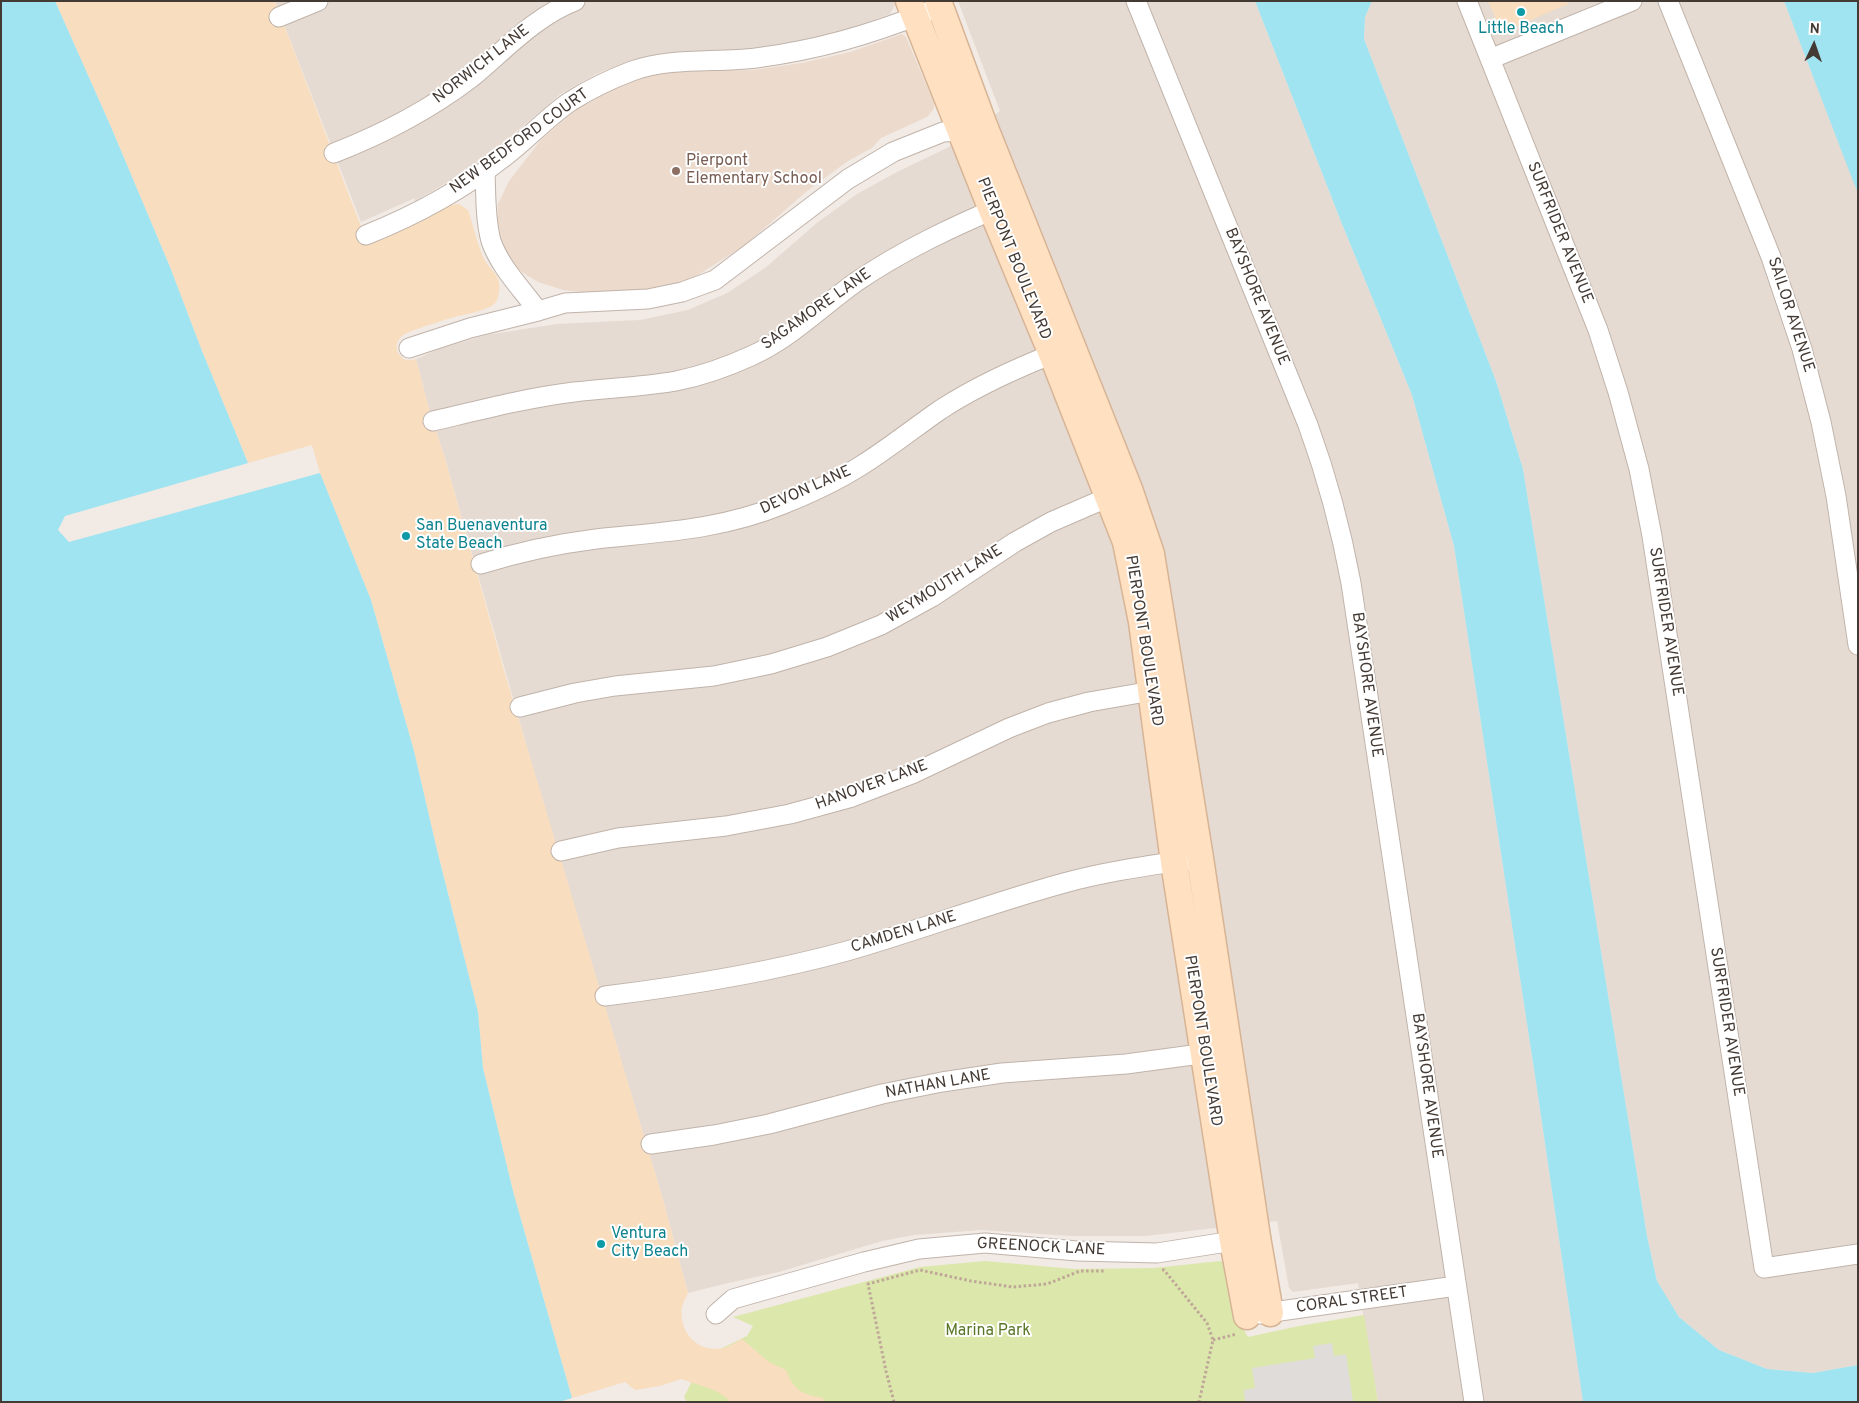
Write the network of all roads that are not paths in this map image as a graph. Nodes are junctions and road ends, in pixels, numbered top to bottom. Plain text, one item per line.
1 (318, 1) edge
2 (574, 1) edge
3 (1136, 1) edge
4 (1467, 1) edge
5 (1632, 1) edge
6 (1668, 1) edge
7 (926, 7) edge
8 (279, 17) dead end
9 (1490, 59) junction
10 (972, 127) junction
11 (334, 153) dead end
12 (485, 172) junction
13 (1003, 206) junction
14 (366, 235) dead end
15 (538, 311) junction
16 (409, 348) dead end
17 (1062, 350) junction
18 (433, 421) dead end
19 (1119, 493) junction
20 (481, 564) dead end
21 (1858, 645) edge
22 (1163, 689) junction
23 (520, 707) dead end
24 (561, 851) dead end
25 (1200, 858) junction
26 (1174, 862) junction
27 (605, 996) dead end
28 (1216, 1052) junction
29 (651, 1144) dead end
30 (1245, 1239) junction
31 (1858, 1254) edge
32 (1456, 1286) junction
33 (716, 1314) dead end
34 (1252, 1321) joint
35 (1474, 1402) edge

1 - 8 street
2 - 11 street, NORWICH LANE
3 - 32 street, BAYSHORE AVENUE
4 - 9 street, SURFRIDER AVENUE
5 - 9 street
6 - 21 street, SAILOR AVENUE
7 - 10 street, PIERPONT BOULEVARD
7 - 12 street, NEW BEDFORD COURT
9 - 31 street, SURFRIDER AVENUE
10 - 13 street, PIERPONT BOULEVARD
10 - 15 street
12 - 14 street, NEW BEDFORD COURT
12 - 15 street
13 - 17 street, PIERPONT BOULEVARD
13 - 18 street, SAGAMORE LANE
15 - 16 street
17 - 19 street, PIERPONT BOULEVARD
17 - 20 street, DEVON LANE
19 - 22 street, PIERPONT BOULEVARD
19 - 23 street, WEYMOUTH LANE
22 - 24 street, HANOVER LANE
22 - 25 street, PIERPONT BOULEVARD
22 - 26 street, PIERPONT BOULEVARD
25 - 26 street, CAMDEN LANE
25 - 28 street, PIERPONT BOULEVARD
26 - 27 street, CAMDEN LANE
26 - 28 street, PIERPONT BOULEVARD
28 - 29 street, NATHAN LANE
28 - 30 street, PIERPONT BOULEVARD
30 - 33 street, GREENOCK LANE
30 - 34 street, PIERPONT BOULEVARD
32 - 34 street, CORAL STREET
32 - 35 street, BAYSHORE AVENUE

